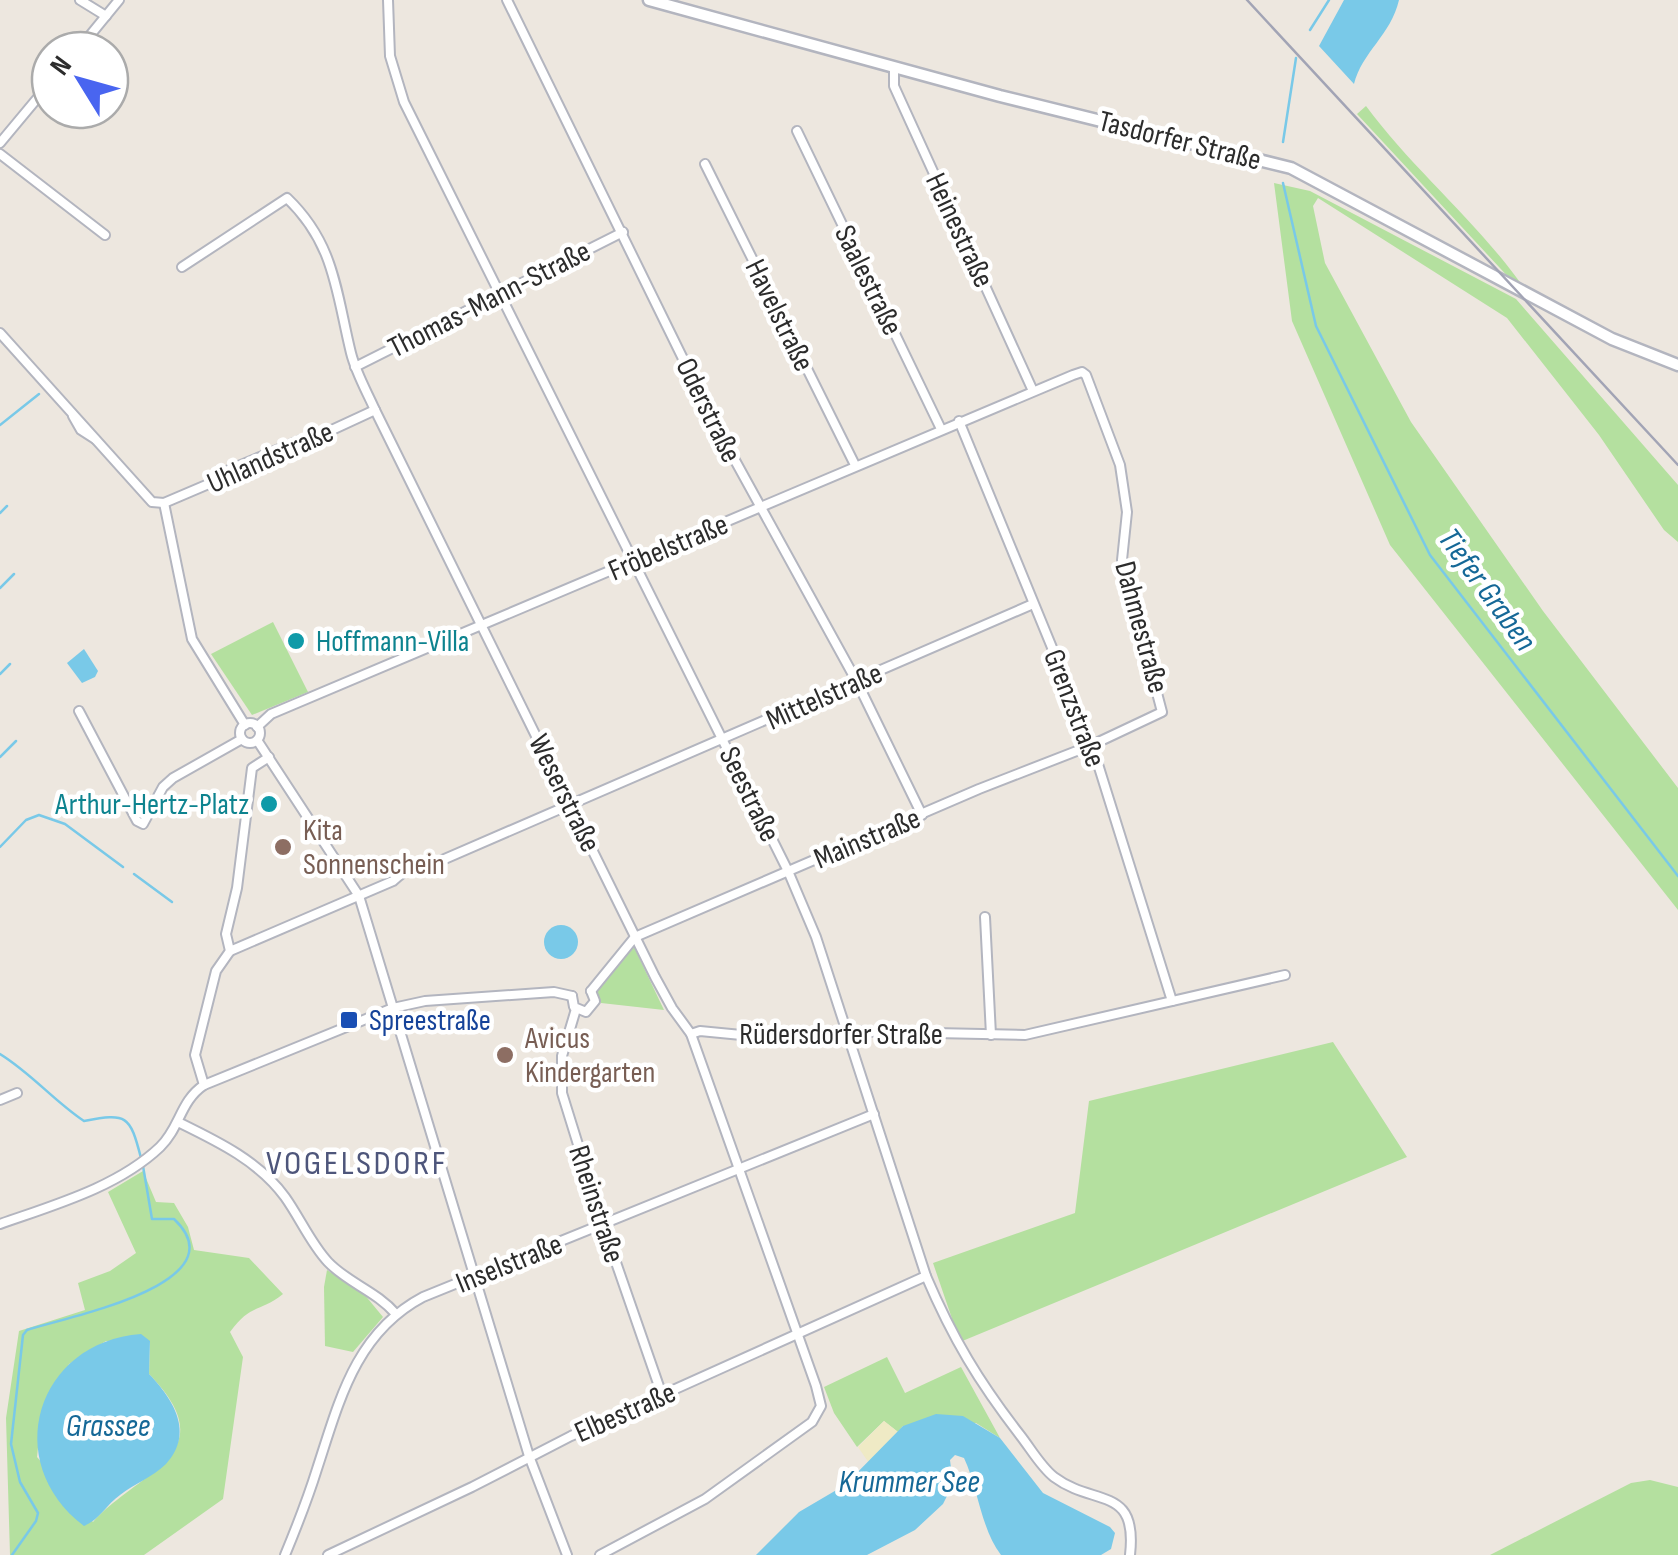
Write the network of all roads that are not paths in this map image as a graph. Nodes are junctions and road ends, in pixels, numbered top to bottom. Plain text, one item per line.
1 (80, 0) edge
2 (119, 0) edge
3 (388, 0) edge
4 (507, 0) edge
5 (650, 0) edge
6 (106, 16) junction
7 (94, 30) edge
8 (894, 68) junction
9 (30, 107) edge
10 (797, 131) dead end
11 (0, 142) edge
12 (0, 154) edge
13 (705, 164) dead end
14 (623, 232) junction
15 (105, 235) dead end
16 (182, 267) dead end
17 (500, 293) junction
18 (0, 333) edge
19 (1678, 365) edge
20 (355, 366) junction
21 (1082, 372) joint
22 (1034, 391) junction
23 (375, 410) junction
24 (958, 422) junction
25 (941, 429) junction
26 (855, 465) junction
27 (164, 503) junction
28 (760, 506) junction
29 (634, 562) junction
30 (1033, 604) junction
31 (481, 624) junction
32 (857, 682) junction
33 (79, 710) dead end
34 (1162, 712) joint
35 (245, 725) junction
36 (257, 727) junction
37 (242, 739) junction
38 (257, 740) junction
39 (723, 741) junction
40 (1092, 745) junction
41 (269, 757) junction
42 (570, 804) junction
43 (922, 815) junction
44 (788, 871) junction
45 (359, 896) junction
46 (984, 917) dead end
47 (636, 937) junction
48 (230, 951) junction
49 (1285, 976) dead end
50 (591, 991) junction
51 (572, 996) junction
52 (1172, 1001) junction
53 (393, 1008) junction
54 (576, 1010) junction
55 (847, 1030) junction
56 (691, 1034) junction
57 (991, 1035) junction
58 (204, 1085) junction
59 (17, 1093) dead end
60 (0, 1100) edge
61 (874, 1114) junction
62 (178, 1122) junction
63 (739, 1168) junction
64 (0, 1224) edge
65 (603, 1225) junction
66 (926, 1276) junction
67 (474, 1278) junction
68 (396, 1314) junction
69 (796, 1334) junction
70 (662, 1394) junction
71 (529, 1456) junction
72 (285, 1555) edge
73 (328, 1555) edge
74 (566, 1555) edge
75 (600, 1555) edge
76 (1130, 1555) edge

1 - 6 street
2 - 6 street
3 - 17 street, Seestraße
4 - 14 street, Oderstraße
5 - 8 main road, Tasdorfer Straße
6 - 7 street
8 - 19 main road, Tasdorfer Straße
8 - 22 street, Heinestraße
9 - 11 street
10 - 25 street, Saalestraße
12 - 15 street
13 - 26 street, Havelstraße
14 - 17 street, Thomas-Mann-Straße
14 - 28 street, Oderstraße
16 - 20 street, Weserstraße
17 - 20 street, Thomas-Mann-Straße
17 - 29 street, Seestraße
18 - 27 street
20 - 23 street, Weserstraße
21 - 22 street, Fröbelstraße
21 - 34 street, Dahmestraße
22 - 24 street, Fröbelstraße
23 - 27 street, Uhlandstraße
23 - 31 street, Weserstraße
24 - 25 street, Fröbelstraße
24 - 30 street, Grenzstraße
25 - 26 street, Fröbelstraße
26 - 28 street, Fröbelstraße
27 - 35 street
28 - 29 street, Fröbelstraße
28 - 32 street, Oderstraße
29 - 31 street, Fröbelstraße
29 - 39 street, Seestraße
30 - 32 street, Mittelstraße
30 - 40 street, Grenzstraße
31 - 36 street, Fröbelstraße
31 - 42 street, Weserstraße
32 - 39 street, Mittelstraße
32 - 43 street, Oderstraße
33 - 37 street
34 - 40 street, Mainstraße
35 - 36 street
35 - 37 street
36 - 38 street
37 - 38 street
38 - 41 street
39 - 42 street, Mittelstraße
39 - 44 street, Seestraße
40 - 43 street, Mainstraße
40 - 52 street, Grenzstraße
41 - 45 street
41 - 48 street
42 - 45 street, Mittelstraße
42 - 47 street, Weserstraße
43 - 44 street, Mainstraße
44 - 47 street, Mainstraße
44 - 55 street, Seestraße
45 - 48 street, Mittelstraße
45 - 53 street
46 - 57 street
47 - 50 street, Mainstraße
47 - 56 street, Weserstraße
48 - 58 street
49 - 52 street, Rüdersdorfer Straße
50 - 51 street
50 - 54 street
51 - 53 street
51 - 54 street
52 - 57 street, Rüdersdorfer Straße
53 - 58 street
53 - 67 street
54 - 65 street, Rheinstraße
55 - 56 street, Rüdersdorfer Straße
55 - 57 street, Rüdersdorfer Straße
55 - 61 street, Seestraße
56 - 63 street, Weserstraße
58 - 62 street
59 - 60 street
61 - 63 street, Inselstraße
61 - 66 street, Seestraße
62 - 64 street
62 - 68 street
63 - 65 street, Inselstraße
63 - 69 street, Weserstraße
65 - 67 street, Inselstraße
65 - 70 street, Rheinstraße
66 - 69 street, Elbestraße
66 - 76 street, Seestraße
67 - 68 street, Inselstraße
67 - 71 street
68 - 72 street, Inselstraße
69 - 70 street, Elbestraße
69 - 75 street, Weserstraße
70 - 71 street, Elbestraße
71 - 73 street, Elbestraße
71 - 74 street

